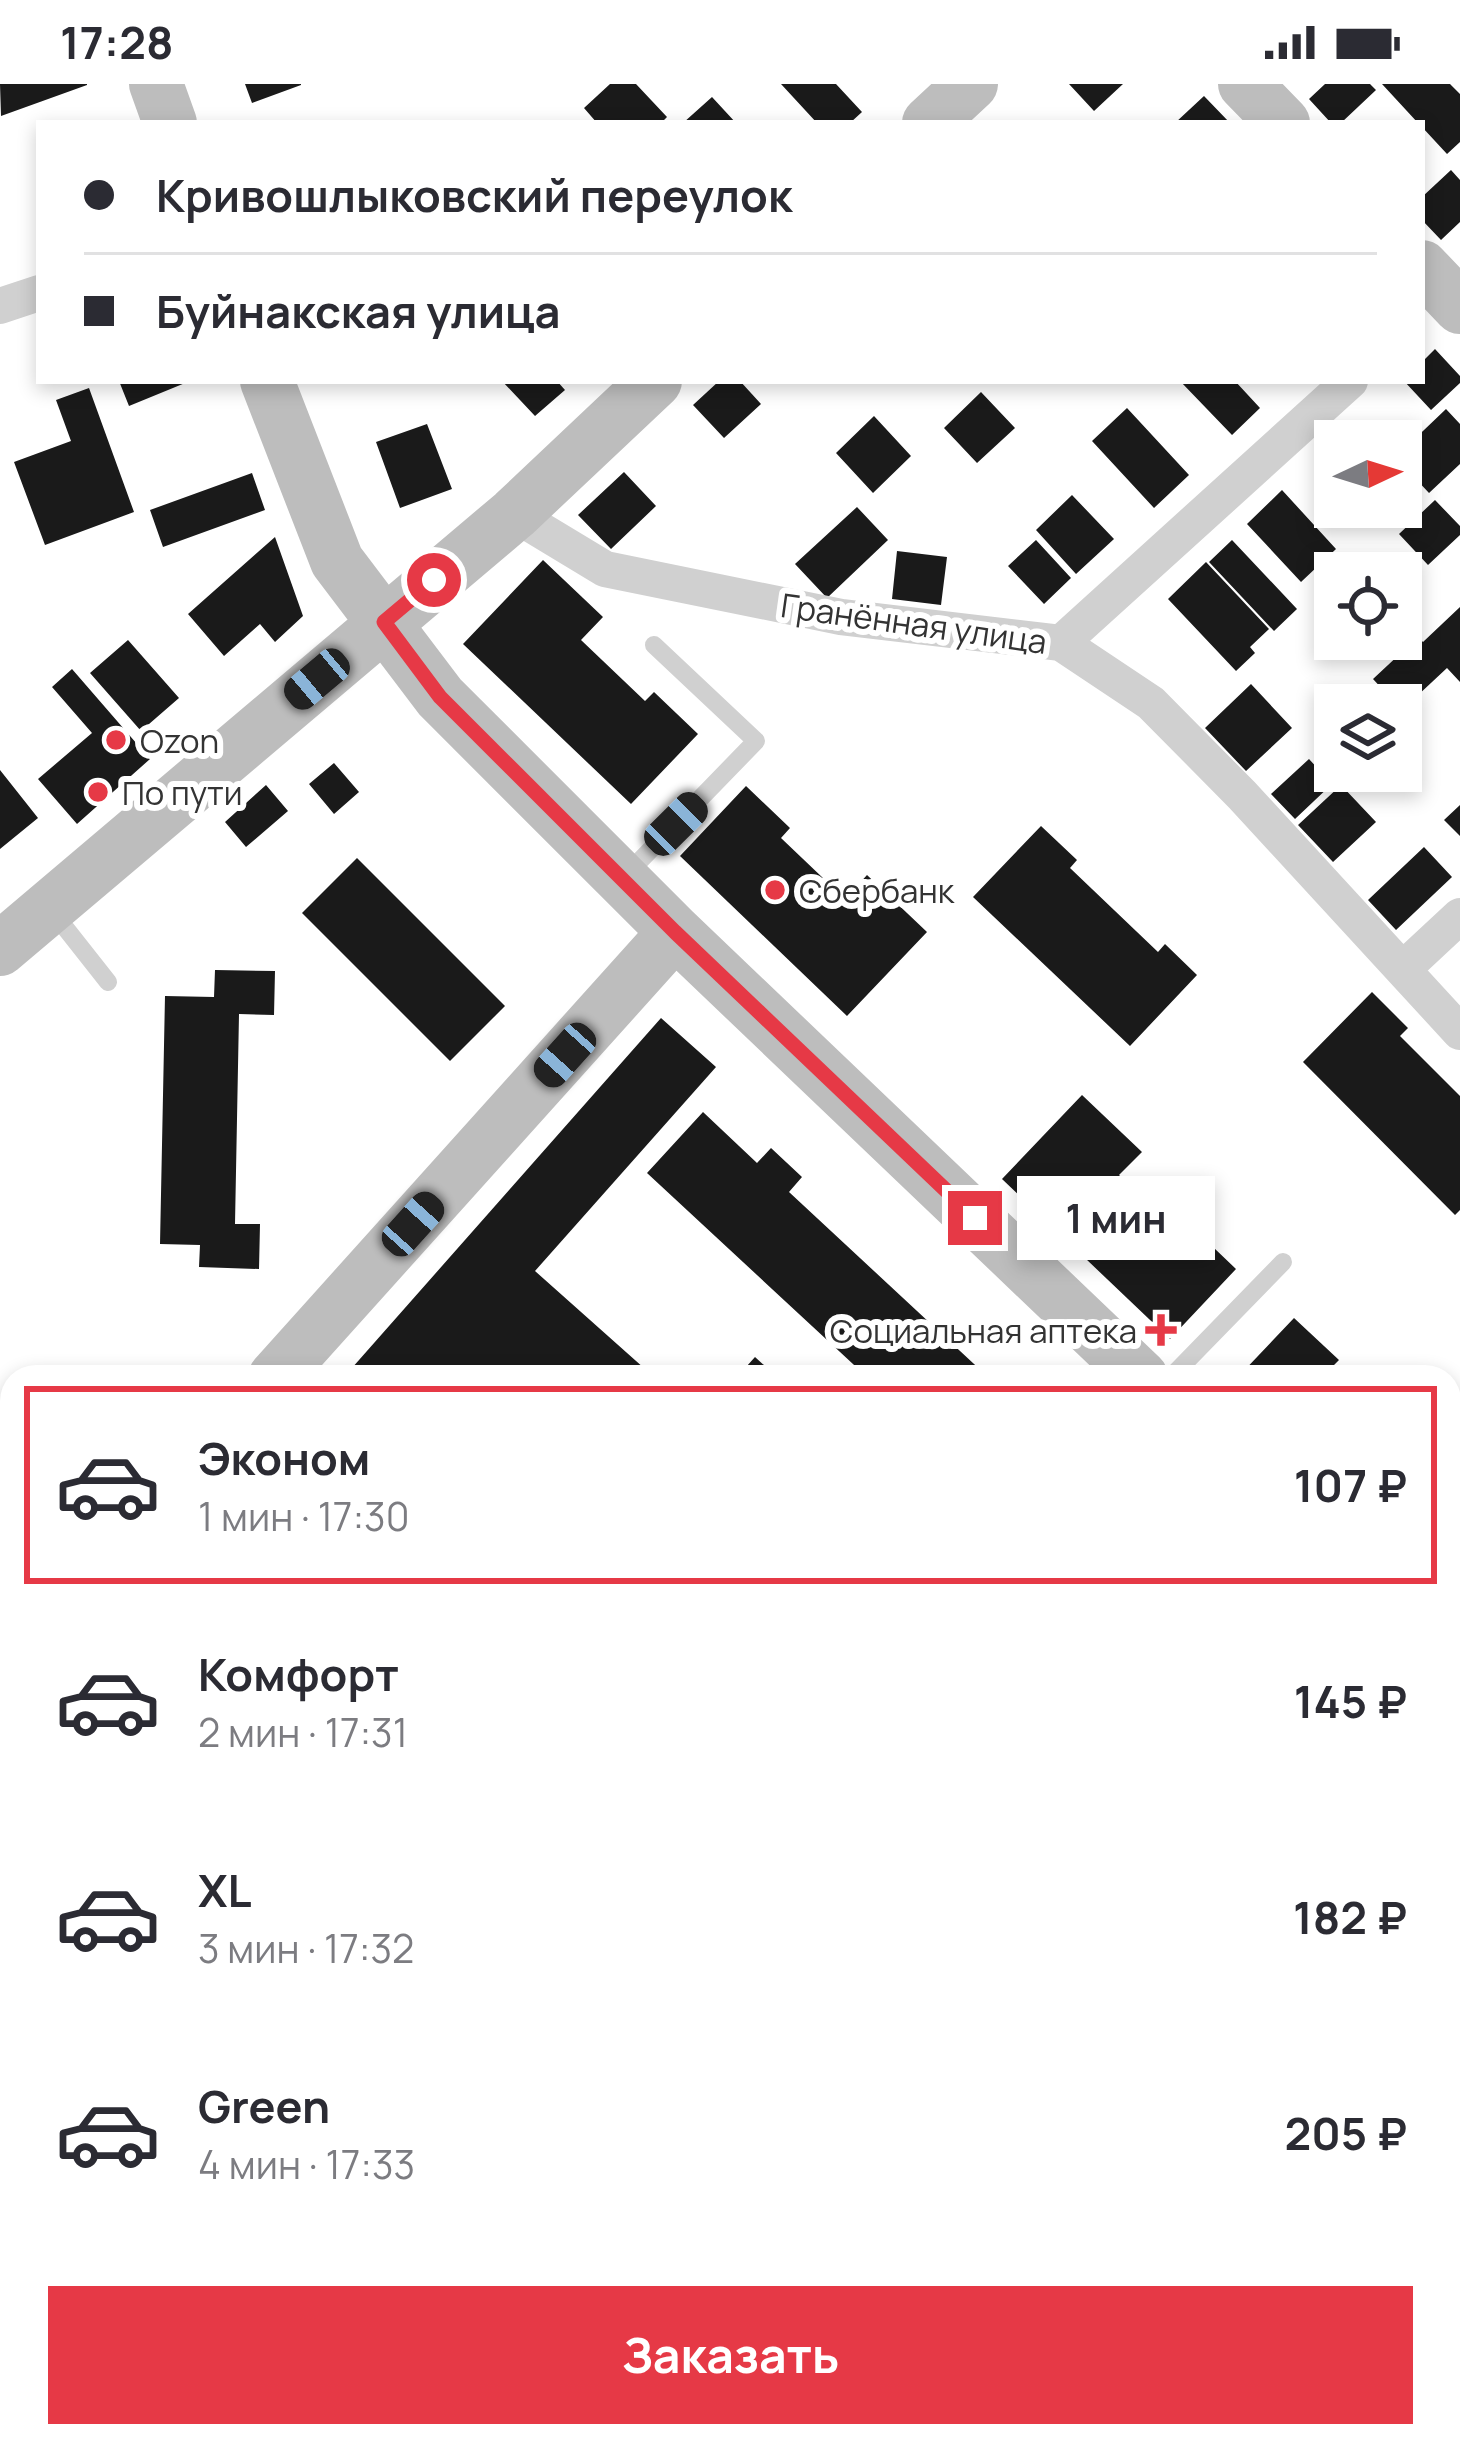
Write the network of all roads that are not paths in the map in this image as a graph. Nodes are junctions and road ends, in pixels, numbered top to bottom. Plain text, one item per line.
1 (156, 84) edge
2 (971, 84) edge
3 (1245, 84) edge
4 (169, 120) edge
5 (932, 120) edge
6 (1280, 120) edge
7 (36, 294) edge
8 (0, 306) edge
9 (268, 384) edge
10 (652, 384) edge
11 (1347, 384) edge
12 (514, 514) junction
13 (384, 622) junction
14 (1060, 643) junction
15 (654, 646) dead end
16 (622, 879) junction
17 (50, 907) junction
18 (1460, 916) edge
19 (675, 932) junction
20 (0, 949) edge
21 (1403, 969) junction
22 (108, 982) dead end
23 (1460, 1032) edge
24 (1283, 1262) dead end
25 (285, 1365) edge
26 (1128, 1365) edge
27 (1183, 1365) edge

1 - 4 street
2 - 5 street
3 - 6 street
7 - 8 street
9 - 13 street
10 - 12 street
11 - 14 street
12 - 13 street
12 - 14 street, Гранённая улица
13 - 16 street
13 - 17 street
14 - 21 street, Гранённая улица
15 - 16 lane
16 - 19 street
17 - 20 street
17 - 22 lane
18 - 21 street
19 - 25 street
19 - 26 street
21 - 23 street, Гранённая улица
24 - 27 lane

